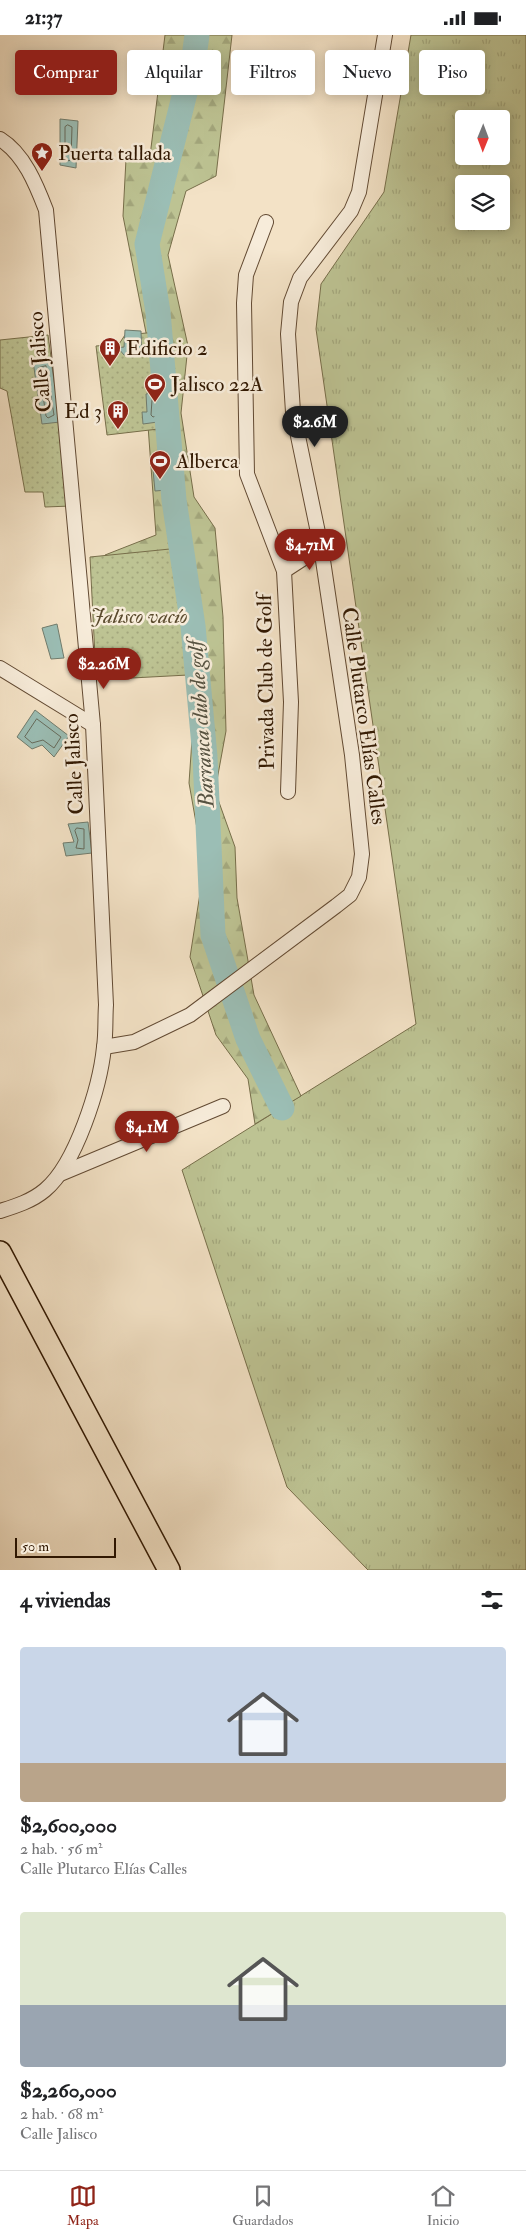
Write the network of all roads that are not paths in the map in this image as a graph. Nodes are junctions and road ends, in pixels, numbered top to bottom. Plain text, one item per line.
1 (385, 35) edge
2 (0, 139) edge
3 (266, 222) dead end
4 (321, 547) junction
5 (284, 571) junction
6 (0, 669) edge
7 (93, 725) junction
8 (288, 792) dead end
9 (104, 1047) junction
10 (223, 1106) dead end
11 (60, 1173) junction
12 (0, 1211) edge
13 (0, 1252) edge
14 (169, 1570) edge

1 - 4 street, Calle Plutarco Elías Calles
2 - 7 street, Calle Jalisco
3 - 5 street, Privada Club de Golf
4 - 5 street, Privada Club de Golf
4 - 9 street, Calle Plutarco Elías Calles
5 - 8 street, Privada Club de Golf
6 - 7 street
7 - 9 street, Calle Jalisco
9 - 11 street, Calle Jalisco
10 - 11 street
11 - 12 street, Calle Jalisco
13 - 14 main road

